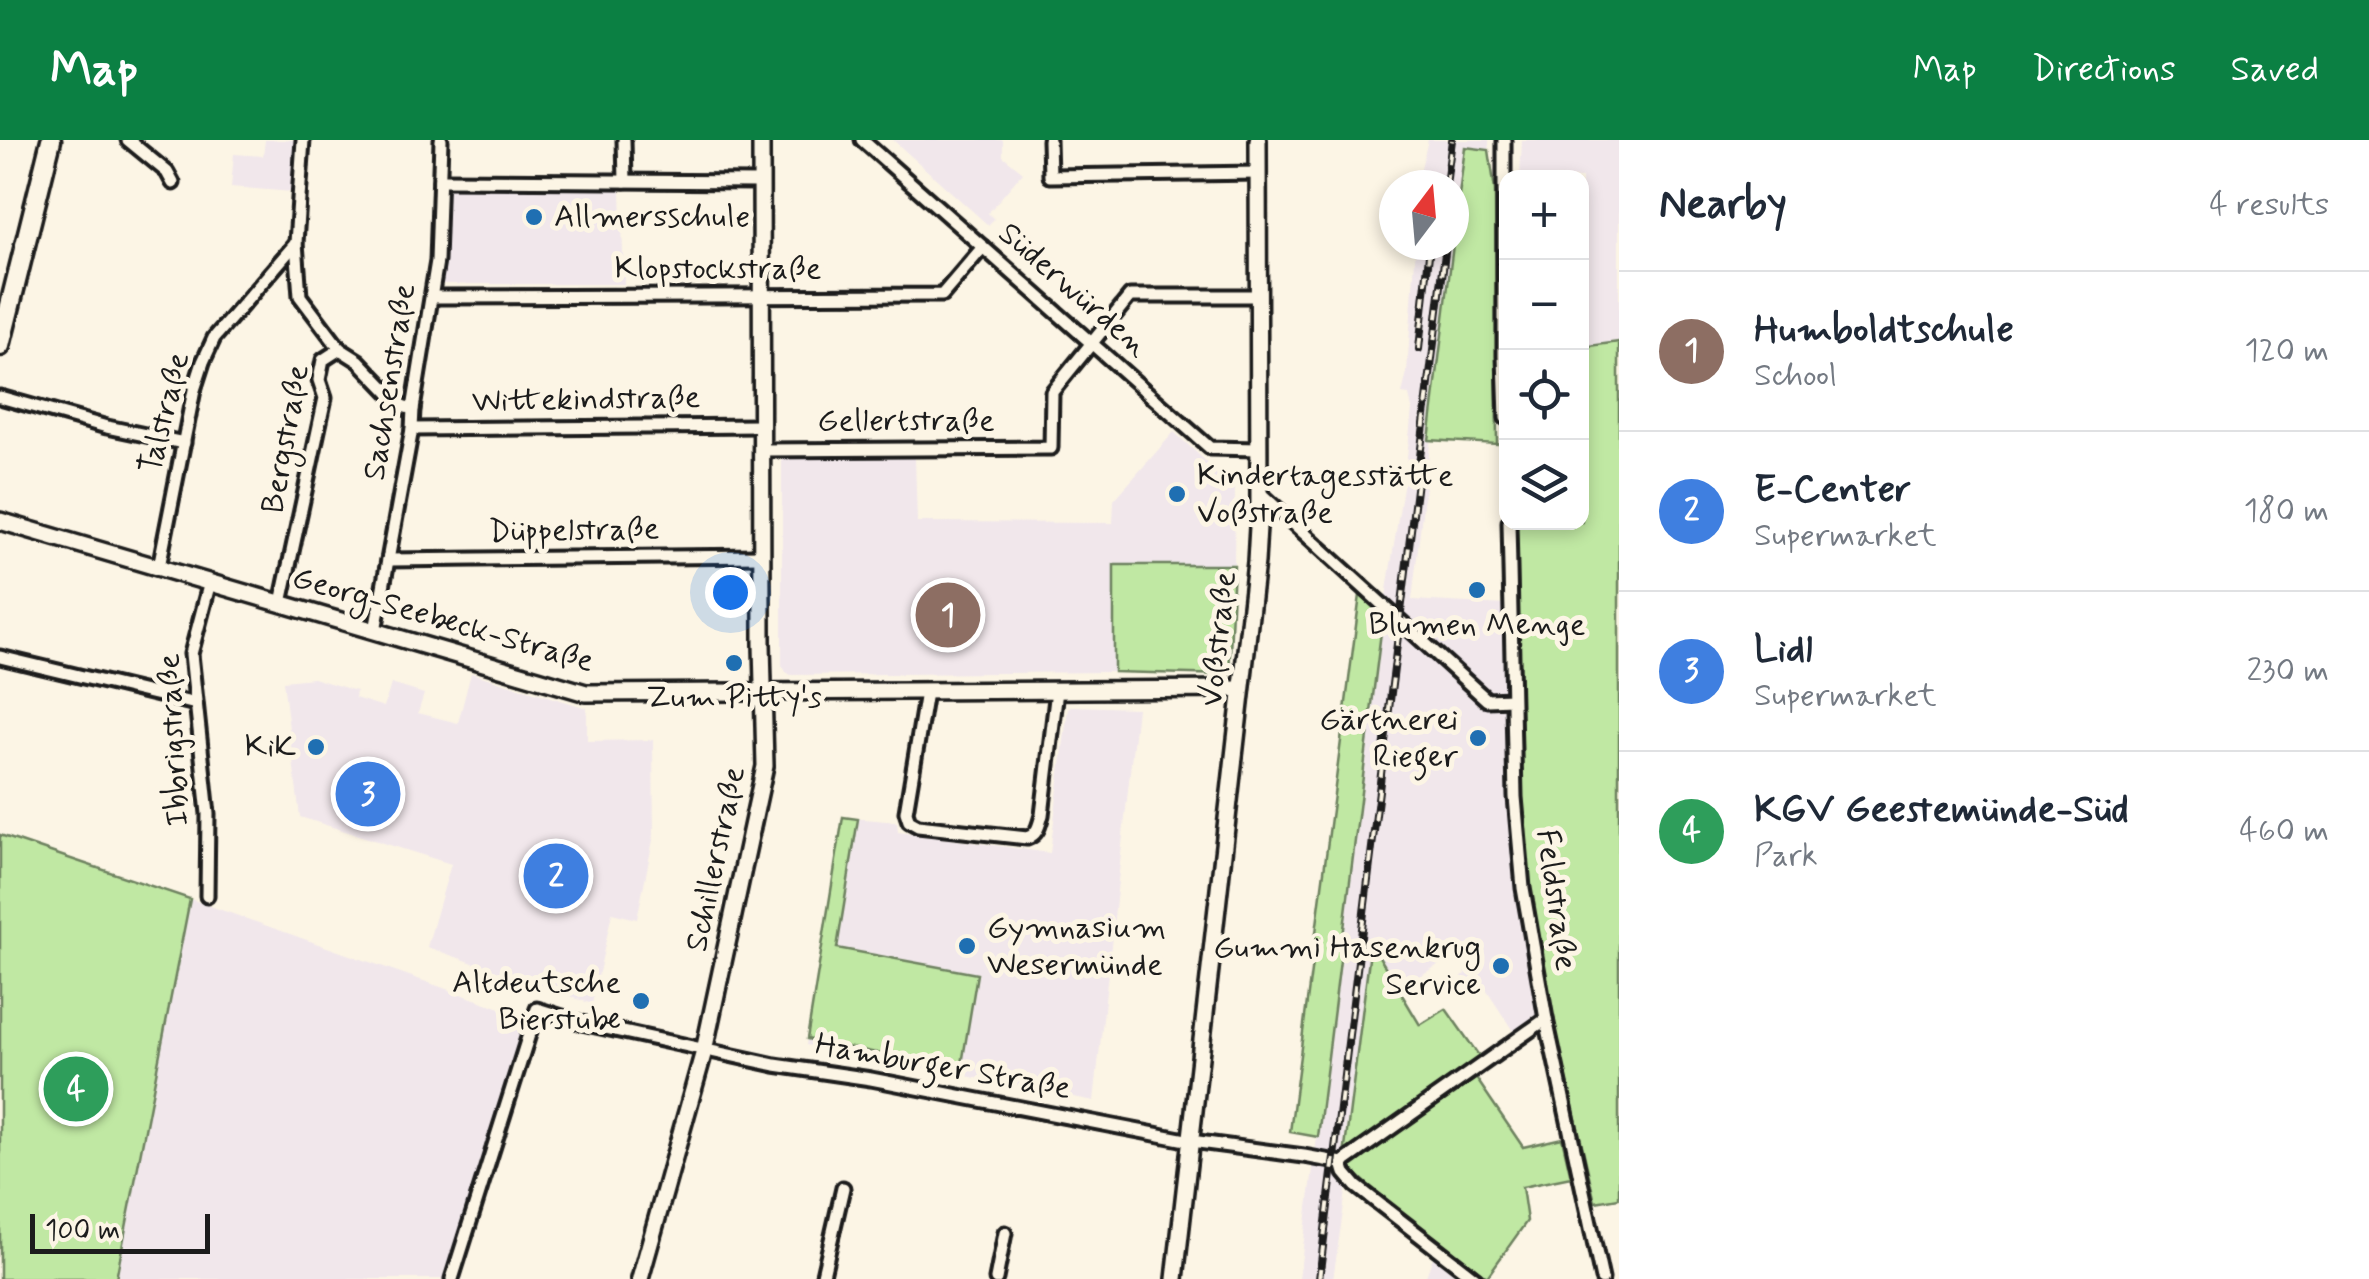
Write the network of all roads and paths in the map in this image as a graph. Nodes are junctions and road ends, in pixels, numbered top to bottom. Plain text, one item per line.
1 (51, 140) edge
2 (128, 140) edge
3 (302, 140) edge
4 (441, 140) edge
5 (624, 140) edge
6 (761, 140) edge
7 (862, 140) edge
8 (1049, 140) edge
9 (1258, 140) edge
10 (1504, 140) edge
11 (1259, 173) junction
12 (440, 180) junction
13 (625, 181) junction
14 (761, 182) junction
15 (173, 183) dead end
16 (296, 243) junction
17 (983, 247) junction
18 (7, 292) edge
19 (1259, 296) junction
20 (432, 297) junction
21 (761, 297) junction
22 (1092, 344) junction
23 (0, 346) edge
24 (340, 349) junction
25 (1504, 350) edge
26 (0, 397) edge
27 (413, 409) junction
28 (761, 426) junction
29 (412, 430) junction
30 (184, 443) junction
31 (1259, 449) junction
32 (761, 450) junction
33 (1259, 492) junction
34 (0, 521) edge
35 (1509, 530) edge
36 (762, 556) junction
37 (388, 560) junction
38 (159, 567) junction
39 (210, 582) junction
40 (281, 603) junction
41 (375, 630) junction
42 (0, 657) edge
43 (1242, 689) junction
44 (1057, 690) junction
45 (764, 691) junction
46 (926, 692) junction
47 (1512, 699) junction
48 (196, 704) junction
49 (207, 896) dead end
50 (1546, 1019) junction
51 (704, 1050) junction
52 (1191, 1141) junction
53 (1346, 1161) junction
54 (843, 1188) dead end
55 (1005, 1232) dead end
56 (452, 1279) edge
57 (640, 1279) edge
58 (822, 1279) edge
59 (996, 1279) edge
60 (1175, 1279) edge
61 (1476, 1279) edge
62 (1602, 1279) edge

1 - 18 main road
2 - 15 street
3 - 16 street
4 - 12 street, Sachsenstraße
5 - 13 street
6 - 14 street, Schillerstraße
7 - 17 street, Süderwürden
8 - 11 street
9 - 11 street, Voßstraße
10 - 25 street
11 - 19 street, Voßstraße
12 - 13 street
12 - 20 street, Sachsenstraße
13 - 14 street
14 - 21 street, Schillerstraße
16 - 24 street
16 - 30 street, Talstraße
17 - 21 street, Klopstockstraße
17 - 22 street, Süderwürden
18 - 23 main road
19 - 22 street
19 - 31 street, Voßstraße
20 - 21 street, Klopstockstraße
20 - 27 street, Sachsenstraße
21 - 28 street, Schillerstraße
22 - 31 street, Süderwürden
22 - 32 street, Gellertstraße
24 - 27 street
24 - 40 street, Bergstraße
26 - 30 street
27 - 29 street, Sachsenstraße
28 - 29 street, Wittekindstraße
28 - 32 street, Schillerstraße
29 - 37 street, Sachsenstraße
30 - 38 street, Talstraße
31 - 33 street, Voßstraße
32 - 36 street, Schillerstraße
33 - 43 street, Voßstraße
33 - 47 street
34 - 38 street, Georg-Seebeck-Straße
35 - 47 street, Feldstraße
36 - 37 street, Düppelstraße
36 - 45 street, Schillerstraße
37 - 41 street, Sachsenstraße
38 - 39 street, Georg-Seebeck-Straße
39 - 40 street, Georg-Seebeck-Straße
39 - 48 street, Ibbrigstraße
40 - 41 street, Georg-Seebeck-Straße
41 - 45 street, Georg-Seebeck-Straße
42 - 48 street
43 - 44 street, Georg-Seebeck-Straße
43 - 52 street, Voßstraße
44 - 46 street, Georg-Seebeck-Straße
44 - 46 street
45 - 46 street, Georg-Seebeck-Straße
45 - 51 street, Schillerstraße
47 - 50 street, Feldstraße
48 - 49 street, Ibbrigstraße
50 - 53 street
50 - 62 street, Feldstraße
51 - 52 street, Hamburger Straße
51 - 56 street, Hamburger Straße
51 - 57 street, Schillerstraße
52 - 53 street, Hamburger Straße
52 - 60 street, Voßstraße
53 - 61 street
54 - 58 street
55 - 59 street

